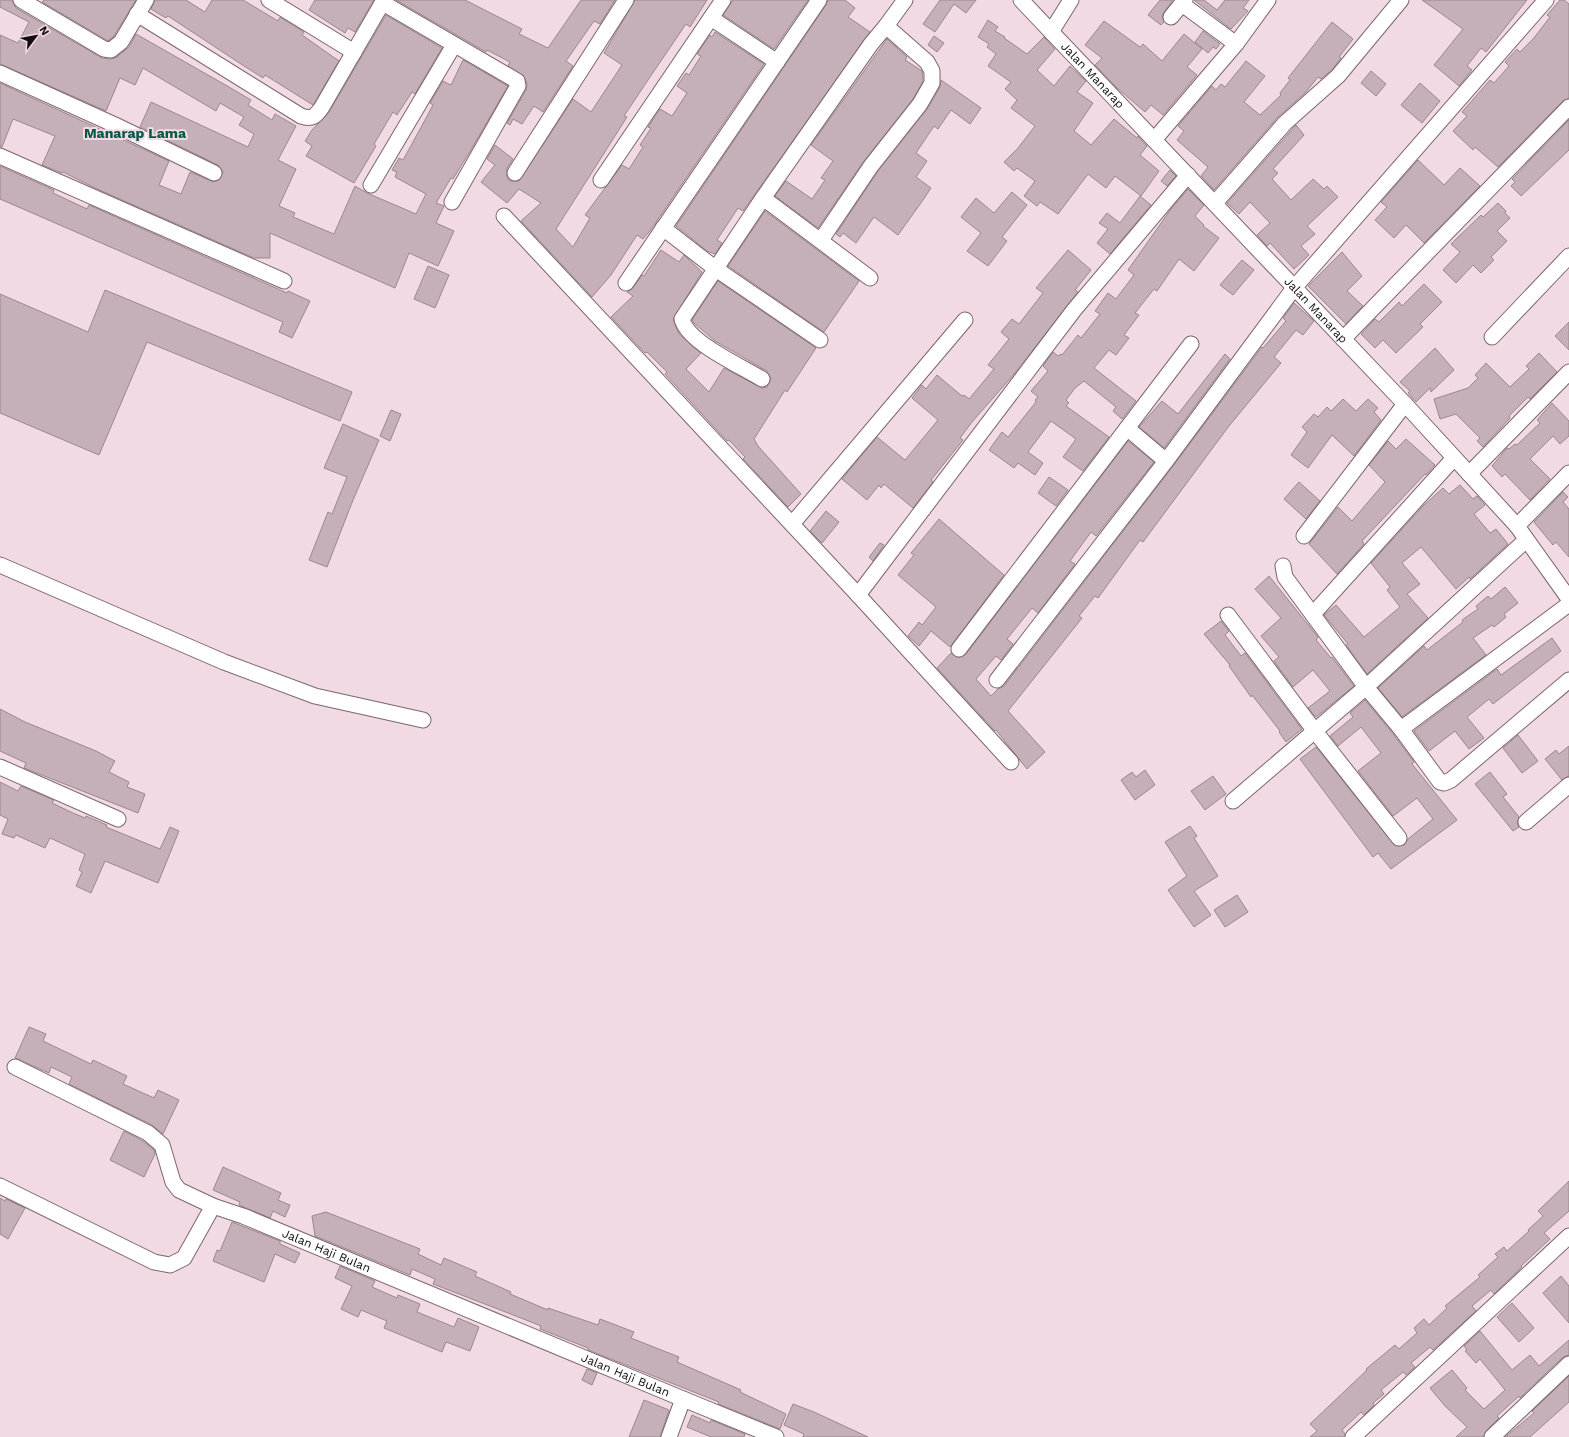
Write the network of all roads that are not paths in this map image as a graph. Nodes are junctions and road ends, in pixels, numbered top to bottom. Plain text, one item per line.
1 (21, 0) edge
2 (146, 0) edge
3 (269, 0) edge
4 (626, 0) edge
5 (723, 0) edge
6 (819, 0) edge
7 (905, 0) edge
8 (1021, 0) edge
9 (1071, 0) edge
10 (1268, 0) edge
11 (1401, 0) edge
12 (1546, 0) edge
13 (383, 2) edge
14 (1183, 2) edge
15 (137, 14) junction
16 (1171, 17) dead end
17 (711, 18) junction
18 (886, 26) junction
19 (1051, 32) junction
20 (1236, 44) junction
21 (454, 45) junction
22 (354, 52) junction
23 (777, 62) junction
24 (0, 73) edge
25 (1569, 107) edge
26 (1154, 140) junction
27 (0, 156) edge
28 (214, 172) dead end
29 (514, 173) dead end
30 (1188, 175) junction
31 (600, 180) dead end
32 (371, 185) dead end
33 (763, 198) junction
34 (452, 202) dead end
35 (1215, 203) junction
36 (504, 216) dead end
37 (663, 228) junction
38 (821, 240) junction
39 (1569, 256) edge
40 (716, 269) junction
41 (870, 278) dead end
42 (284, 281) dead end
43 (626, 283) dead end
44 (1294, 288) junction
45 (965, 320) dead end
46 (1492, 337) dead end
47 (1343, 339) junction
48 (820, 340) dead end
49 (1191, 344) dead end
50 (1569, 372) edge
51 (762, 379) dead end
52 (1405, 404) junction
53 (1127, 428) junction
54 (1454, 458) junction
55 (1166, 462) junction
56 (1469, 474) junction
57 (1569, 474) edge
58 (792, 524) junction
59 (1517, 526) junction
60 (1304, 536) dead end
61 (1526, 540) junction
62 (0, 565) edge
63 (1283, 566) dead end
64 (858, 594) junction
65 (1569, 599) edge
66 (1569, 604) edge
67 (1313, 614) junction
68 (1228, 615) dead end
69 (959, 649) dead end
70 (997, 680) dead end
71 (1569, 680) edge
72 (1366, 687) junction
73 (423, 720) dead end
74 (1401, 729) junction
75 (1314, 730) junction
76 (1011, 762) dead end
77 (0, 767) edge
78 (1569, 786) edge
79 (1233, 801) dead end
80 (118, 819) dead end
81 (1526, 822) dead end
82 (1399, 838) dead end
83 (15, 1067) dead end
84 (0, 1186) edge
85 (213, 1206) junction
86 (1569, 1236) edge
87 (1569, 1364) edge
88 (683, 1399) junction
89 (669, 1437) edge
90 (776, 1437) edge
91 (1353, 1437) edge
92 (1492, 1437) edge

1 - 15 street
2 - 15 street
3 - 22 street
4 - 29 street
5 - 17 street
6 - 23 street
7 - 18 street
8 - 19 street, Jalan Manarap
9 - 19 street, Jalan Manarap
10 - 20 street
11 - 35 street
12 - 44 street
13 - 21 street
13 - 22 street
14 - 16 street
14 - 20 street
15 - 22 street
17 - 23 street
17 - 31 street
18 - 33 street
18 - 38 street
19 - 26 street, Jalan Manarap
20 - 26 street
21 - 32 street
21 - 34 street
23 - 37 street
24 - 28 street
25 - 47 street
26 - 30 street, Jalan Manarap
27 - 42 street
30 - 35 street, Jalan Manarap
30 - 64 street
33 - 38 street
33 - 40 street
35 - 44 street, Jalan Manarap
36 - 58 street
37 - 40 street
37 - 43 street
38 - 41 street
39 - 46 street
40 - 48 street
40 - 51 street
44 - 47 street, Jalan Manarap
44 - 55 street
45 - 58 street
47 - 52 street, Jalan Manarap
49 - 53 street
50 - 56 street
52 - 54 street, Jalan Manarap
52 - 60 street
53 - 55 street
53 - 69 street
54 - 56 street, Jalan Manarap
54 - 67 street
55 - 70 street
56 - 59 street, Jalan Manarap
57 - 59 street
58 - 64 street
59 - 61 street, Jalan Manarap
61 - 65 street, Jalan Manarap
61 - 72 street
62 - 73 street
63 - 67 street
64 - 76 street
66 - 74 street
67 - 72 street
68 - 75 street
71 - 74 street
72 - 74 street
72 - 75 street
75 - 79 street
75 - 82 street
77 - 80 street
78 - 81 street
83 - 85 street, Jalan Haji Bulan
84 - 85 street
85 - 88 street, Jalan Haji Bulan
86 - 91 street
87 - 92 street
88 - 89 street, Jalan Haji Bulan
88 - 90 street, Jalan Haji Bulan

